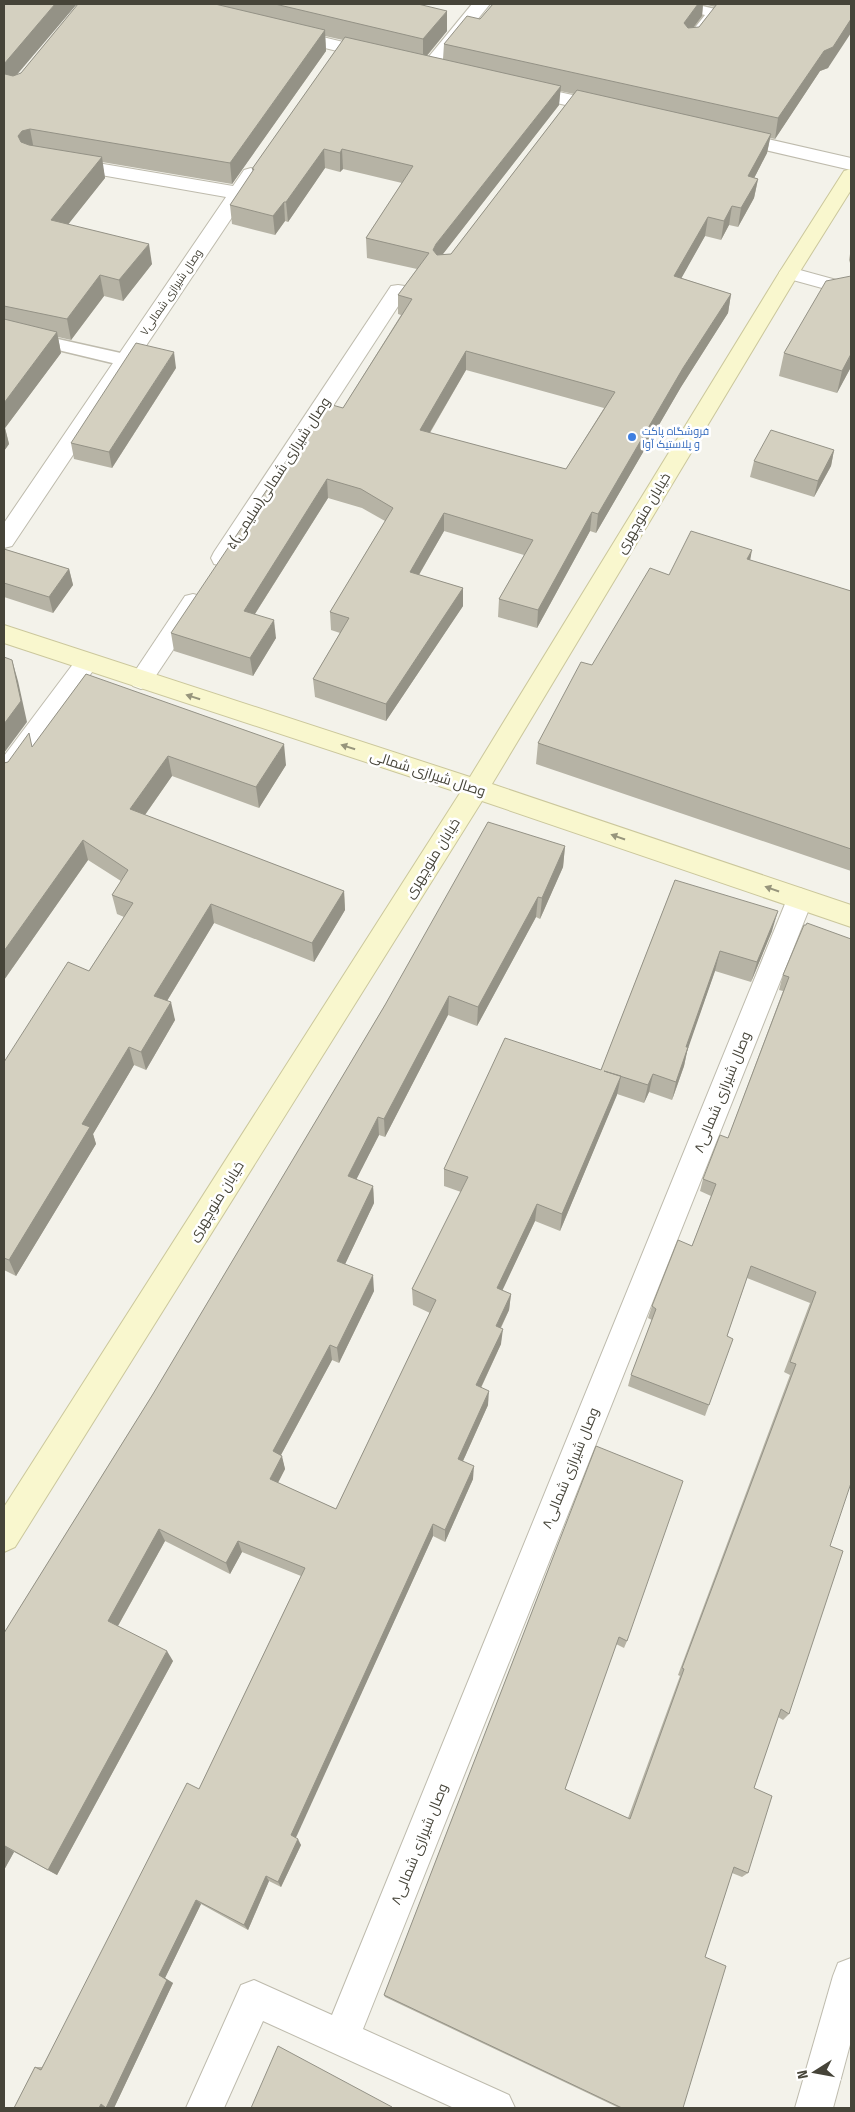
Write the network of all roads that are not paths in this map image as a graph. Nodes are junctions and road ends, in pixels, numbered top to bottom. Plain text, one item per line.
1 (481, 4) edge
2 (677, 4) edge
3 (273, 30) edge
4 (690, 44) edge
5 (389, 59) edge
6 (408, 64) edge
7 (428, 69) junction
8 (447, 73) edge
9 (506, 86) edge
10 (573, 100) junction
11 (621, 111) edge
12 (562, 116) edge
13 (717, 133) edge
14 (261, 160) edge
15 (54, 162) edge
16 (851, 164) edge
17 (851, 175) edge
18 (238, 193) junction
19 (789, 273) junction
20 (851, 290) edge
21 (398, 291) edge
22 (4, 332) edge
23 (125, 360) junction
24 (4, 540) edge
25 (4, 634) edge
26 (87, 662) junction
27 (141, 680) junction
28 (4, 774) edge
29 (476, 788) junction
30 (800, 899) junction
31 (851, 916) edge
32 (4, 1536) edge
33 (851, 1976) edge
34 (341, 2037) junction
35 (205, 2108) edge
36 (496, 2108) edge
37 (814, 2108) edge

1 - 7 street
2 - 4 lane
3 - 5 street
6 - 7 street
7 - 8 street
9 - 10 street
10 - 11 street
10 - 12 lane
13 - 16 street
14 - 18 street, وصال شیرازی شمالی۷
15 - 18 street
17 - 19 street, خیابان منوچهری
18 - 23 street, وصال شیرازی شمالی۷
19 - 20 street
19 - 29 street, خیابان منوچهری
21 - 27 street, ۵وصال شیرازی شمالی(سلیمی)
22 - 23 lane
23 - 24 street, وصال شیرازی شمالی۷
25 - 26 street, وصال شیرازی شمالی
26 - 27 street, وصال شیرازی شمالی
26 - 28 street
29 -> 27 street, وصال شیرازی شمالی
30 -> 29 street, وصال شیرازی شمالی
29 - 32 street, خیابان منوچهری
30 - 31 street, وصال شیرازی شمالی
30 - 34 street, وصال شیرازی شمالی۸
33 - 37 street
34 - 35 street
34 - 36 street

